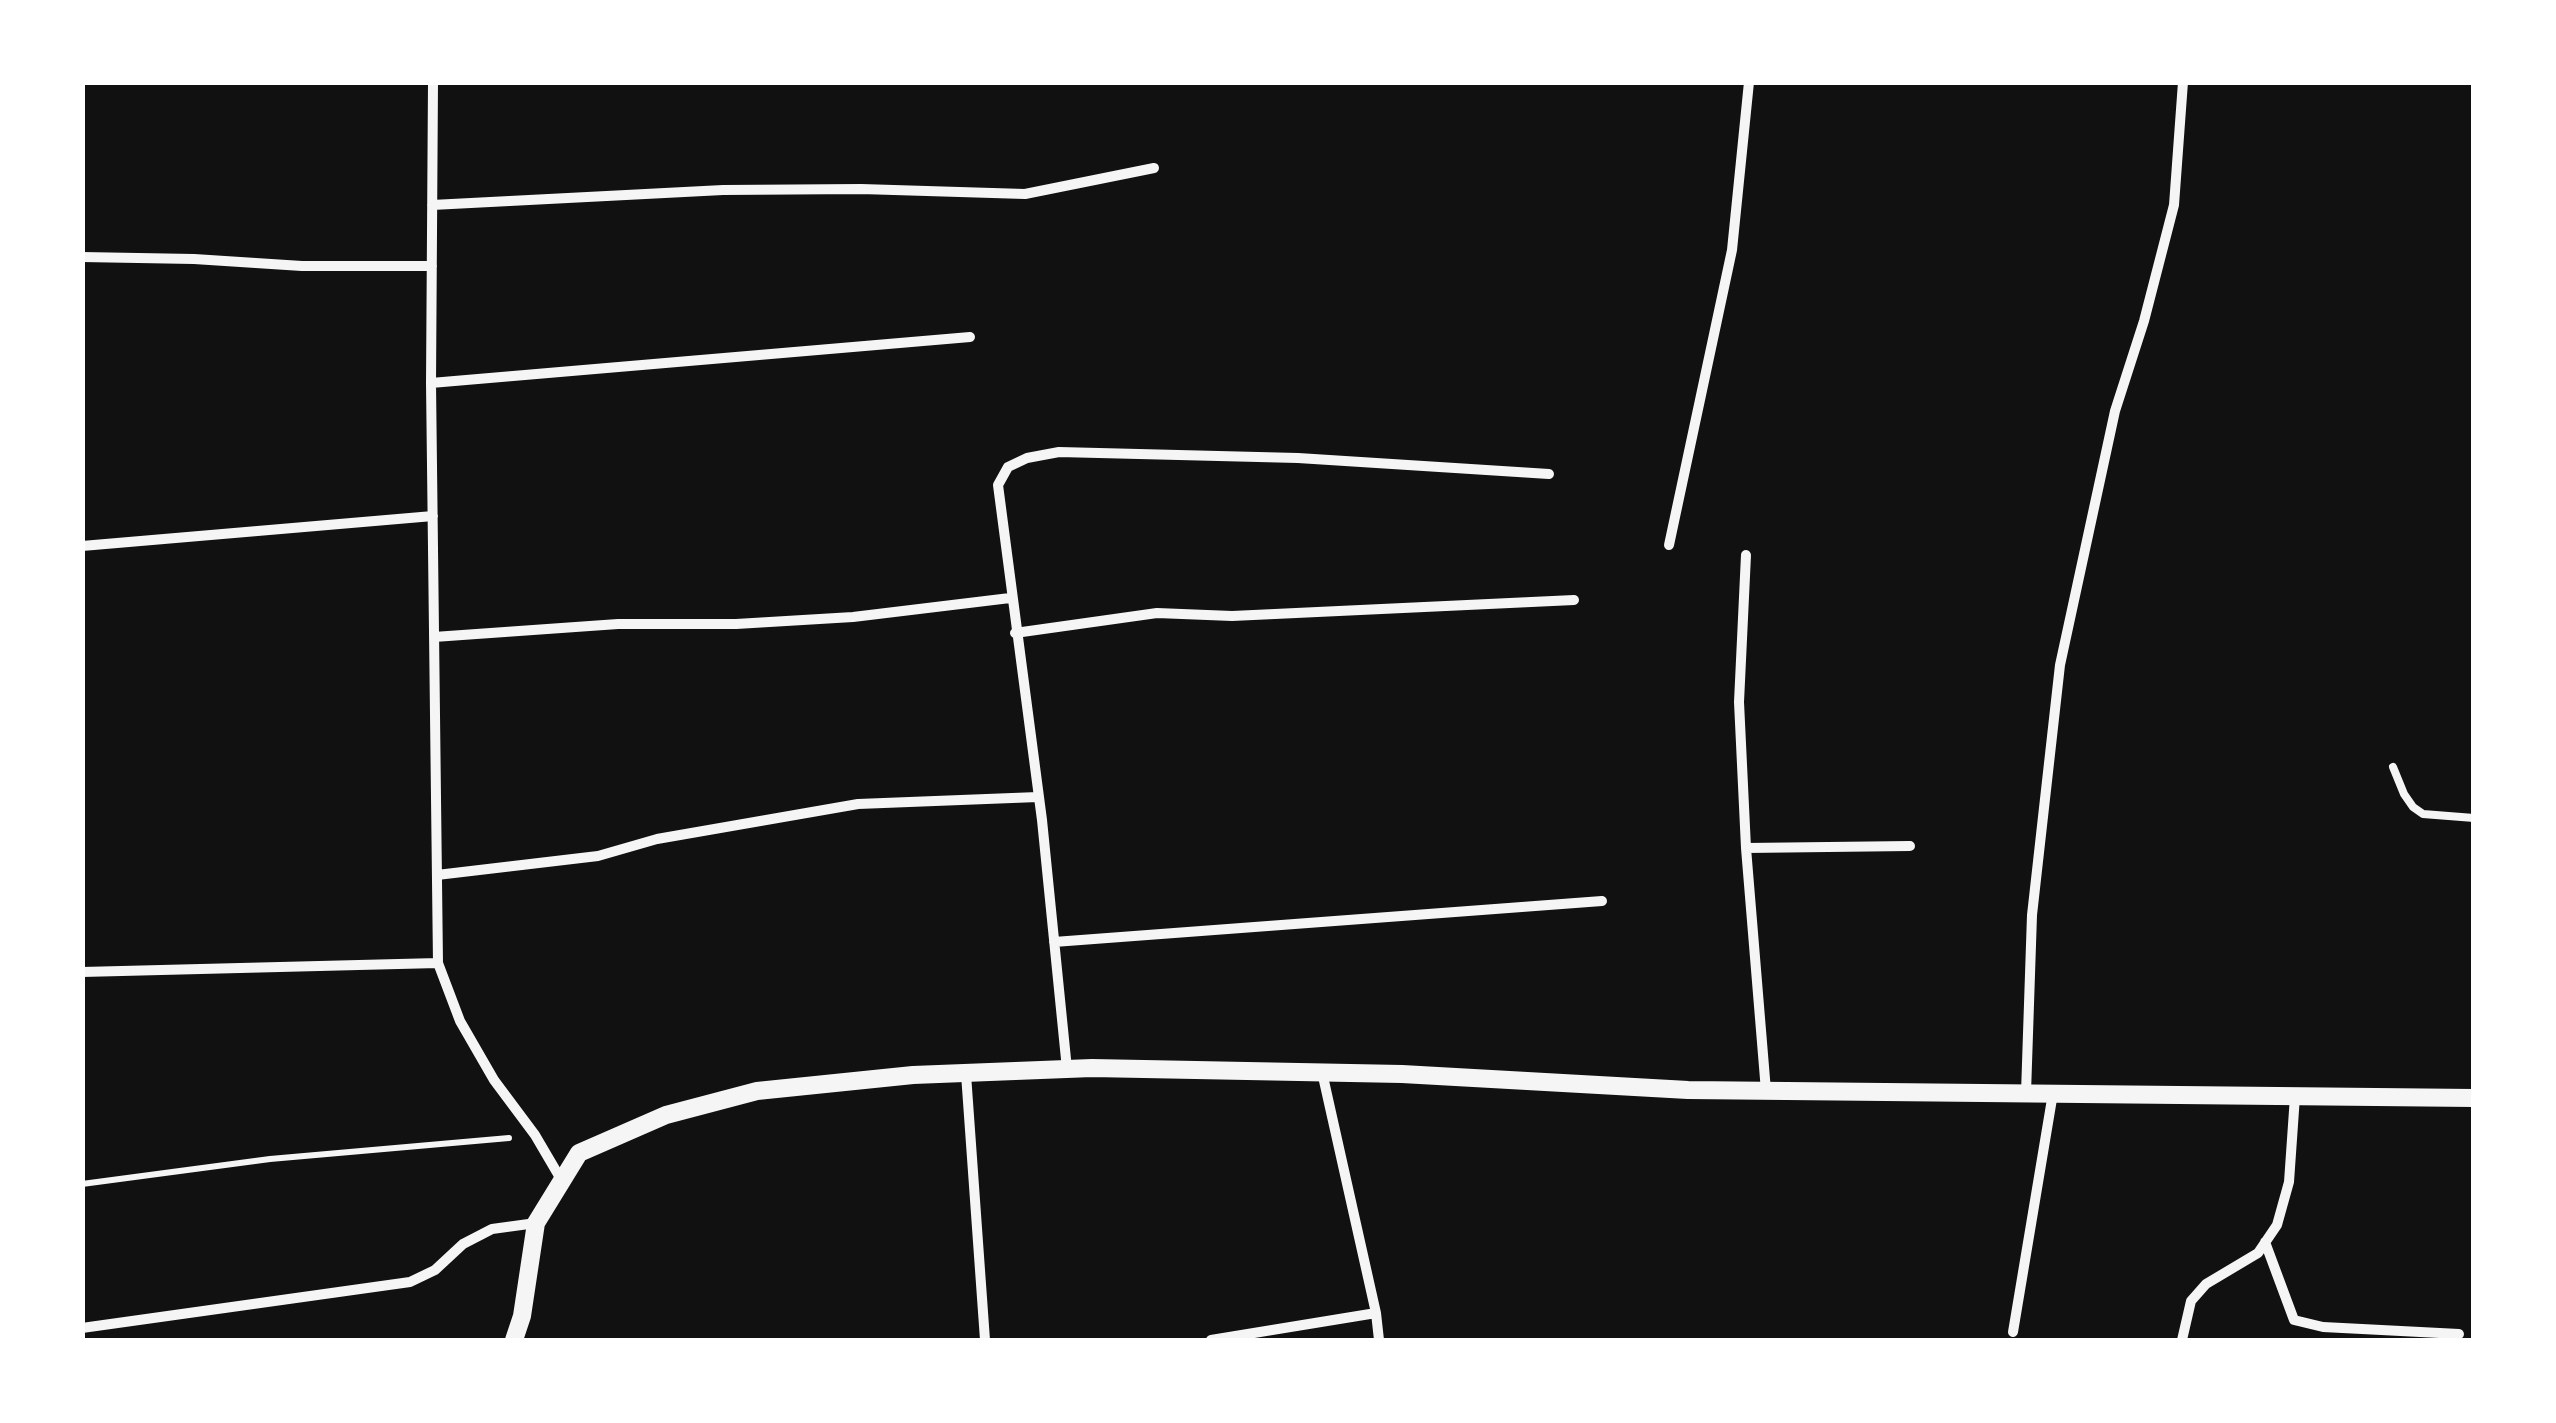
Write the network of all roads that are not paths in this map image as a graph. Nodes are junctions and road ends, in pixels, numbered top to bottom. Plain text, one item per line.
1 (433, 82) edge
2 (1749, 82) edge
3 (2184, 82) edge
4 (1154, 168) dead end
5 (432, 205) junction
6 (82, 256) edge
7 (432, 266) junction
8 (970, 337) dead end
9 (431, 383) junction
10 (1549, 474) dead end
11 (433, 516) junction
12 (1669, 545) dead end
13 (82, 546) edge
14 (1746, 555) dead end
15 (1010, 598) junction
16 (1574, 600) dead end
17 (1016, 633) junction
18 (434, 637) junction
19 (2393, 767) dead end
20 (1038, 797) junction
21 (2474, 818) edge
22 (1910, 846) dead end
23 (1746, 848) junction
24 (437, 876) junction
25 (1602, 900) dead end
26 (1054, 942) junction
27 (438, 963) junction
28 (82, 972) edge
29 (1067, 1068) junction
30 (1322, 1072) junction
31 (966, 1074) junction
32 (1766, 1091) junction
33 (2053, 1092) junction
34 (2026, 1093) junction
35 (2296, 1096) junction
36 (2474, 1098) edge
37 (562, 1181) junction
38 (536, 1223) junction
39 (2265, 1242) junction
40 (1376, 1313) junction
41 (82, 1328) edge
42 (2013, 1332) dead end
43 (2459, 1334) dead end
44 (514, 1340) edge
45 (986, 1340) edge
46 (1211, 1340) edge
47 (1379, 1340) edge
48 (2182, 1340) edge

1 - 5 street
2 - 12 street
3 - 34 street
4 - 5 street
5 - 7 street
6 - 7 street
7 - 9 street
8 - 9 street
9 - 11 street
10 - 15 street
11 - 13 street
11 - 18 street
14 - 23 street
15 - 17 street
15 - 18 street
16 - 17 street
17 - 20 street
18 - 24 street
19 - 21 lane
20 - 24 street
20 - 26 street
22 - 23 street
23 - 32 street
24 - 27 street
25 - 26 street
26 - 29 street
27 - 28 street
27 - 37 street
29 - 30 street
29 - 31 street
30 - 32 street
30 - 40 street
31 - 37 street
31 - 45 street
32 - 34 street
33 - 34 street
33 - 35 street
33 - 42 street
35 - 36 street
35 - 39 street
37 - 38 street
38 - 41 street
38 - 44 street
39 - 43 street
39 - 48 street
40 - 46 street
40 - 47 street

